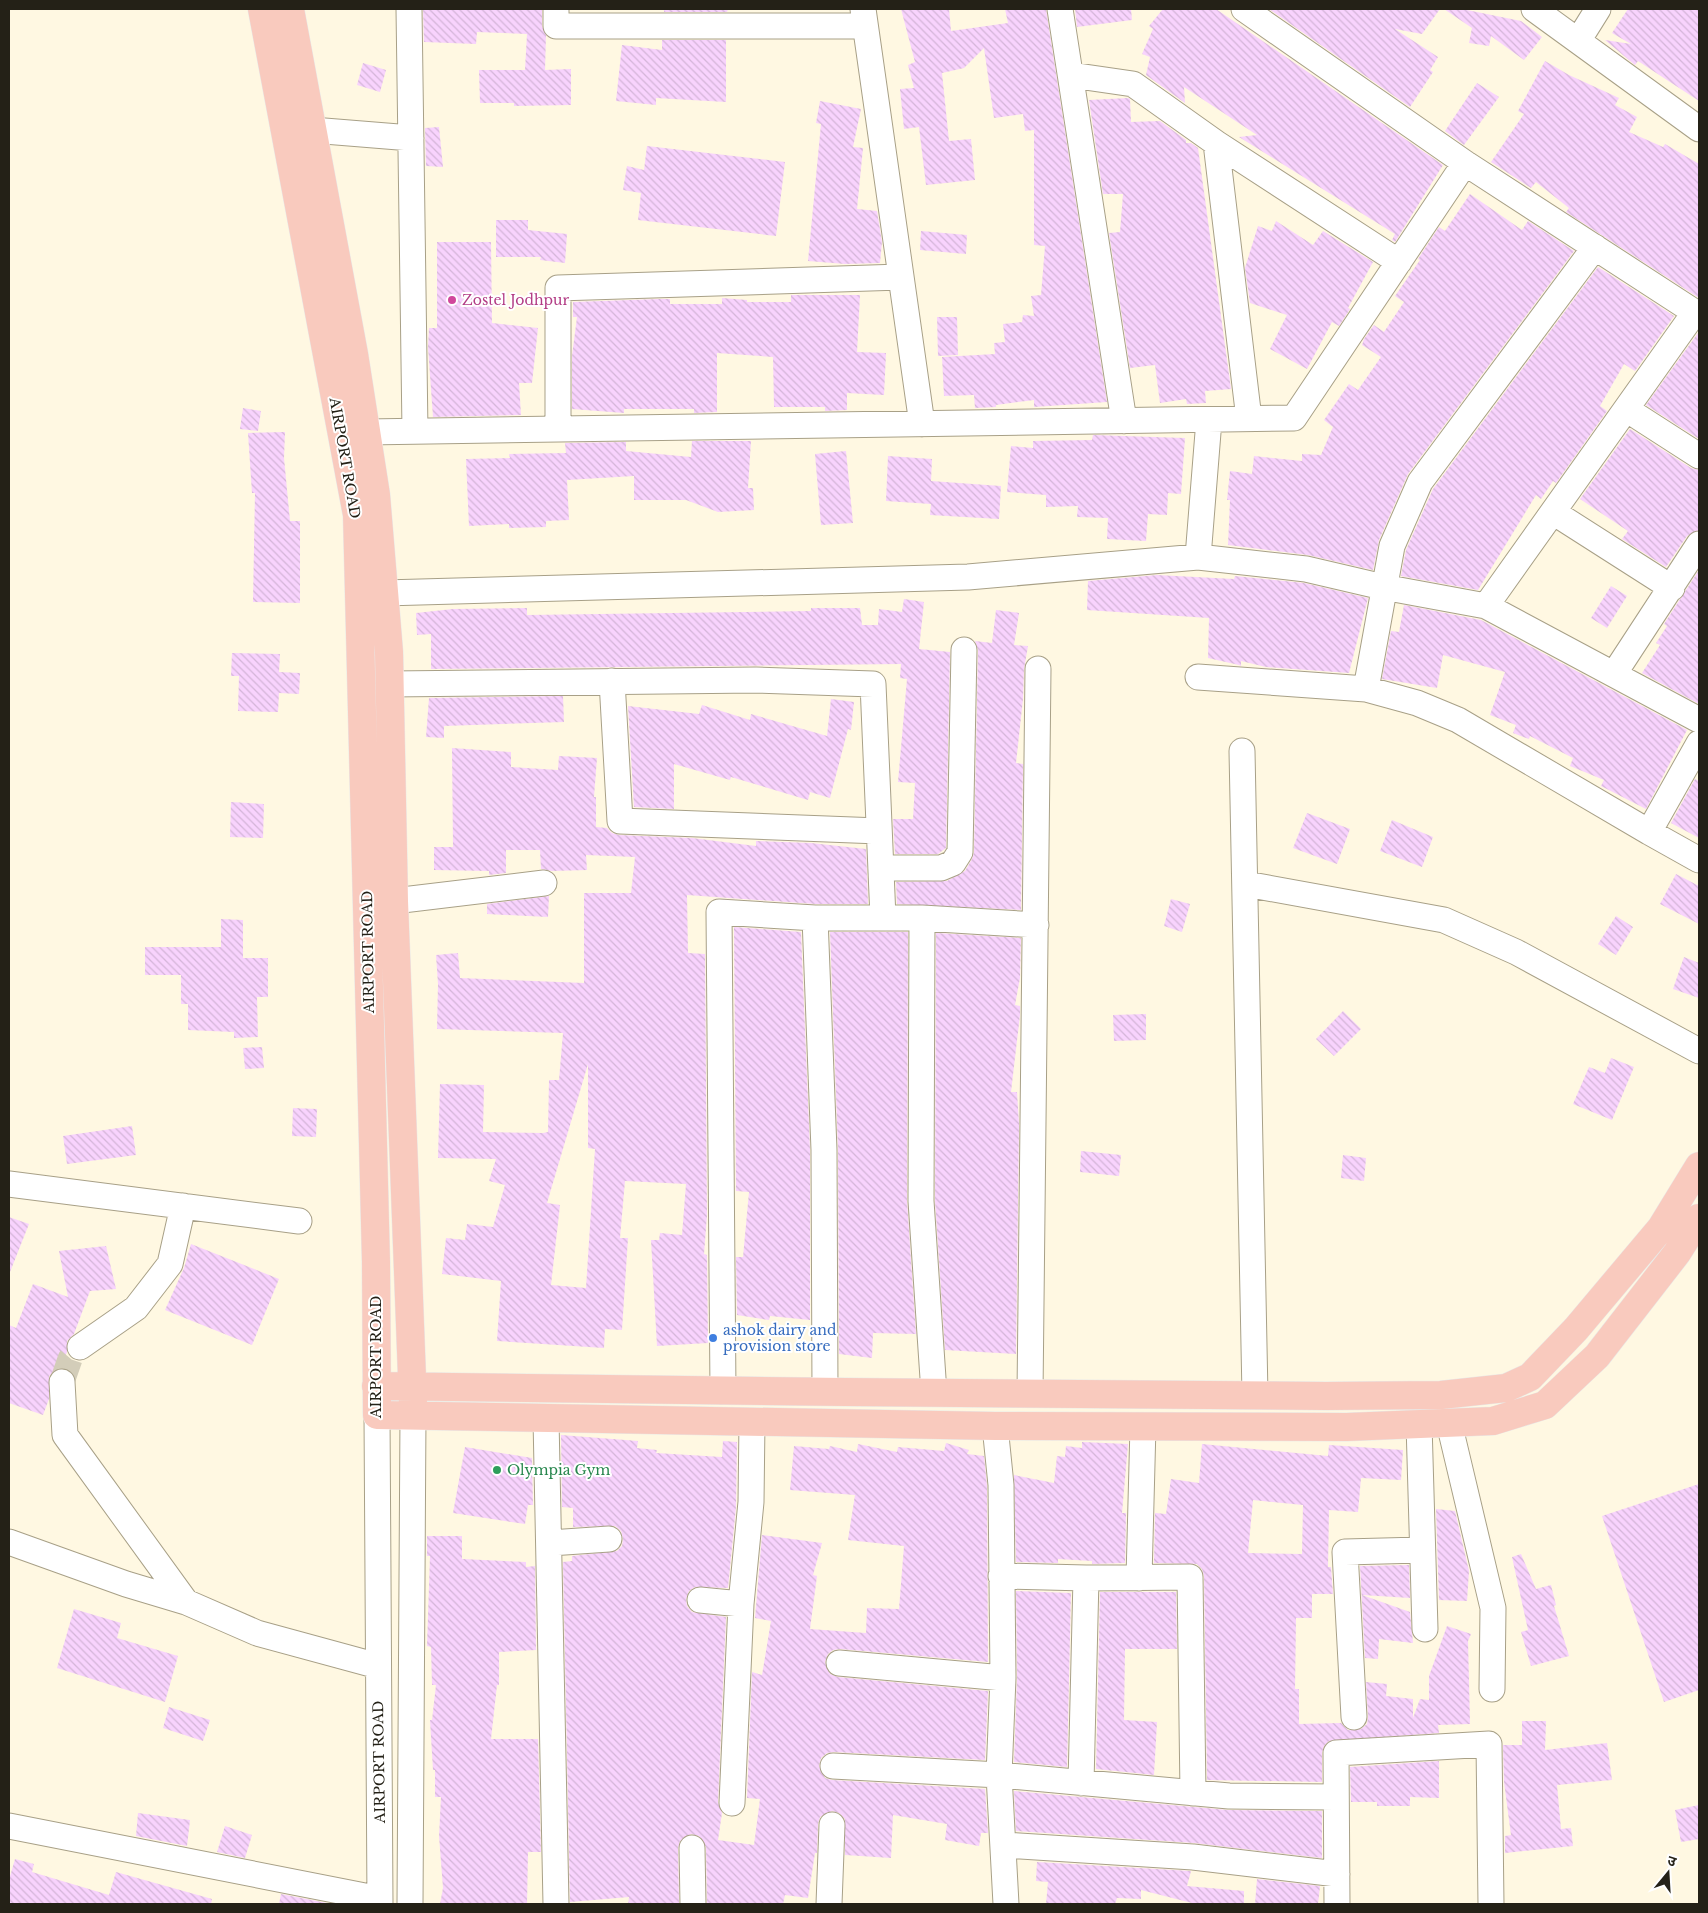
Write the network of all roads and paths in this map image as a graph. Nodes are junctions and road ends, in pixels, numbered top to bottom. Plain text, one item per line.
1 (262, 9) edge
2 (290, 9) edge
3 (409, 9) edge
4 (556, 9) edge
5 (1060, 9) edge
6 (1244, 9) edge
7 (1534, 9) edge
8 (1598, 9) edge
9 (864, 17) edge
10 (1578, 41) junction
11 (1071, 75) junction
12 (1699, 129) edge
13 (312, 130) junction
14 (411, 138) junction
15 (1216, 143) junction
16 (1466, 163) junction
17 (1595, 247) junction
18 (1399, 262) junction
19 (901, 277) junction
20 (1697, 313) edge
21 (1626, 409) junction
22 (1250, 419) junction
23 (1209, 420) junction
24 (1124, 421) junction
25 (922, 424) junction
26 (558, 429) junction
27 (415, 431) junction
28 (366, 432) junction
29 (1699, 456) edge
30 (1553, 512) junction
31 (1699, 544) edge
32 (1198, 557) junction
33 (1383, 587) junction
34 (1672, 588) junction
35 (384, 593) junction
36 (1486, 606) junction
37 (964, 650) dead end
38 (1038, 669) dead end
39 (1614, 674) junction
40 (1198, 677) dead end
41 (612, 681) junction
42 (389, 684) junction
43 (1366, 689) junction
44 (1699, 720) edge
45 (1699, 743) edge
46 (1242, 751) dead end
47 (879, 831) junction
48 (1649, 832) junction
49 (1699, 860) edge
50 (881, 868) junction
51 (544, 883) dead end
52 (1246, 884) junction
53 (394, 901) junction
54 (816, 918) junction
55 (883, 918) junction
56 (922, 918) junction
57 (1036, 925) junction
58 (1699, 1051) edge
59 (1699, 1166) edge
60 (9, 1184) edge
61 (183, 1206) junction
62 (1699, 1218) edge
63 (299, 1222) dead end
64 (80, 1347) tunnel mouth
65 (62, 1382) tunnel mouth
66 (376, 1386) junction
67 (413, 1386) junction
68 (723, 1391) junction
69 (825, 1392) junction
70 (934, 1393) junction
71 (1030, 1394) junction
72 (1255, 1395) junction
73 (377, 1415) junction
74 (413, 1416) junction
75 (546, 1419) junction
76 (752, 1422) junction
77 (1449, 1423) junction
78 (1419, 1424) junction
79 (995, 1426) junction
80 (1143, 1426) junction
81 (609, 1539) dead end
82 (9, 1542) edge
83 (550, 1542) junction
84 (1421, 1550) junction
85 (1001, 1576) junction
86 (1086, 1578) junction
87 (1139, 1578) junction
88 (700, 1600) dead end
89 (186, 1602) junction
90 (740, 1604) junction
91 (1425, 1629) dead end
92 (839, 1663) dead end
93 (378, 1666) junction
94 (1003, 1678) junction
95 (1492, 1689) dead end
96 (1354, 1717) dead end
97 (833, 1766) dead end
98 (1000, 1775) junction
99 (1081, 1783) junction
100 (1193, 1793) junction
101 (1336, 1797) junction
102 (732, 1803) dead end
103 (832, 1825) dead end
104 (9, 1826) edge
105 (1004, 1845) junction
106 (692, 1848) dead end
107 (1337, 1874) junction
108 (380, 1902) edge
109 (410, 1904) edge
110 (556, 1904) edge
111 (693, 1904) edge
112 (830, 1904) edge
113 (1006, 1904) edge
114 (1337, 1904) edge
115 (1491, 1904) edge

1 - 66 main road, AIRPORT ROAD
2 - 13 main road, AIRPORT ROAD
3 - 14 street
4 - 9 street
5 - 11 street
6 - 16 street
7 - 10 street
8 - 10 street
9 - 19 street
10 - 12 street
11 - 15 street
11 - 24 street
13 - 14 street
13 - 28 main road, AIRPORT ROAD
14 - 27 street
15 - 18 street
15 - 22 street
16 - 17 street
16 - 18 street
17 - 20 street
17 - 33 street
18 - 22 street
19 - 25 street
19 - 26 street
20 - 21 street
21 - 29 street
21 - 30 street
22 - 23 street
23 - 24 street
23 - 32 street
24 - 25 street
25 - 26 street
26 - 27 street
27 - 28 street
28 - 35 main road, AIRPORT ROAD
30 - 34 street
30 - 36 street
31 - 34 street
32 - 33 street
32 - 35 street
33 - 36 street
33 - 43 street
34 - 39 street
35 - 42 main road, AIRPORT ROAD
36 - 39 street
37 - 50 street
38 - 57 street
39 - 44 street
40 - 43 street
41 - 42 street
41 - 47 street
41 - 47 street
42 - 53 main road, AIRPORT ROAD
43 - 48 street
45 - 48 street
46 - 52 street
47 - 50 street
48 - 49 street
50 - 55 street
51 - 53 street
52 - 58 street
52 - 72 street
53 - 67 main road, AIRPORT ROAD
54 - 55 street
54 - 68 street
54 - 69 street
55 - 56 street
56 - 57 street
56 - 70 street
57 - 71 street
59 - 72 main road
60 - 61 street
61 - 63 street
61 - 64 street
62 - 77 main road
65 - 89 street
66 - 67 main road
66 - 73 main road, AIRPORT ROAD
67 - 68 main road
67 - 74 main road, AIRPORT ROAD
68 - 69 main road
69 - 70 main road
70 - 71 main road
71 - 72 main road
73 - 74 main road
73 - 93 street, AIRPORT ROAD
74 - 75 main road
74 - 109 street, AIRPORT ROAD
75 - 76 main road
75 - 83 street
76 - 79 main road
76 - 90 street
77 - 78 main road
77 - 95 street
78 - 80 main road
78 - 84 street
79 - 80 main road
79 - 85 street
80 - 87 street
81 - 83 street
82 - 89 street
83 - 110 street
84 - 91 street
84 - 96 street
85 - 86 street
85 - 94 street
86 - 87 street
86 - 99 street
87 - 100 street
88 - 90 street
89 - 93 street
90 - 102 street
92 - 94 street
93 - 108 street, AIRPORT ROAD
94 - 98 street
97 - 98 street
98 - 99 street
98 - 105 street
99 - 100 street
100 - 101 street
101 - 107 street
101 - 115 street
103 - 112 street
104 - 108 street
105 - 107 street
105 - 113 street
106 - 111 street
107 - 114 street

